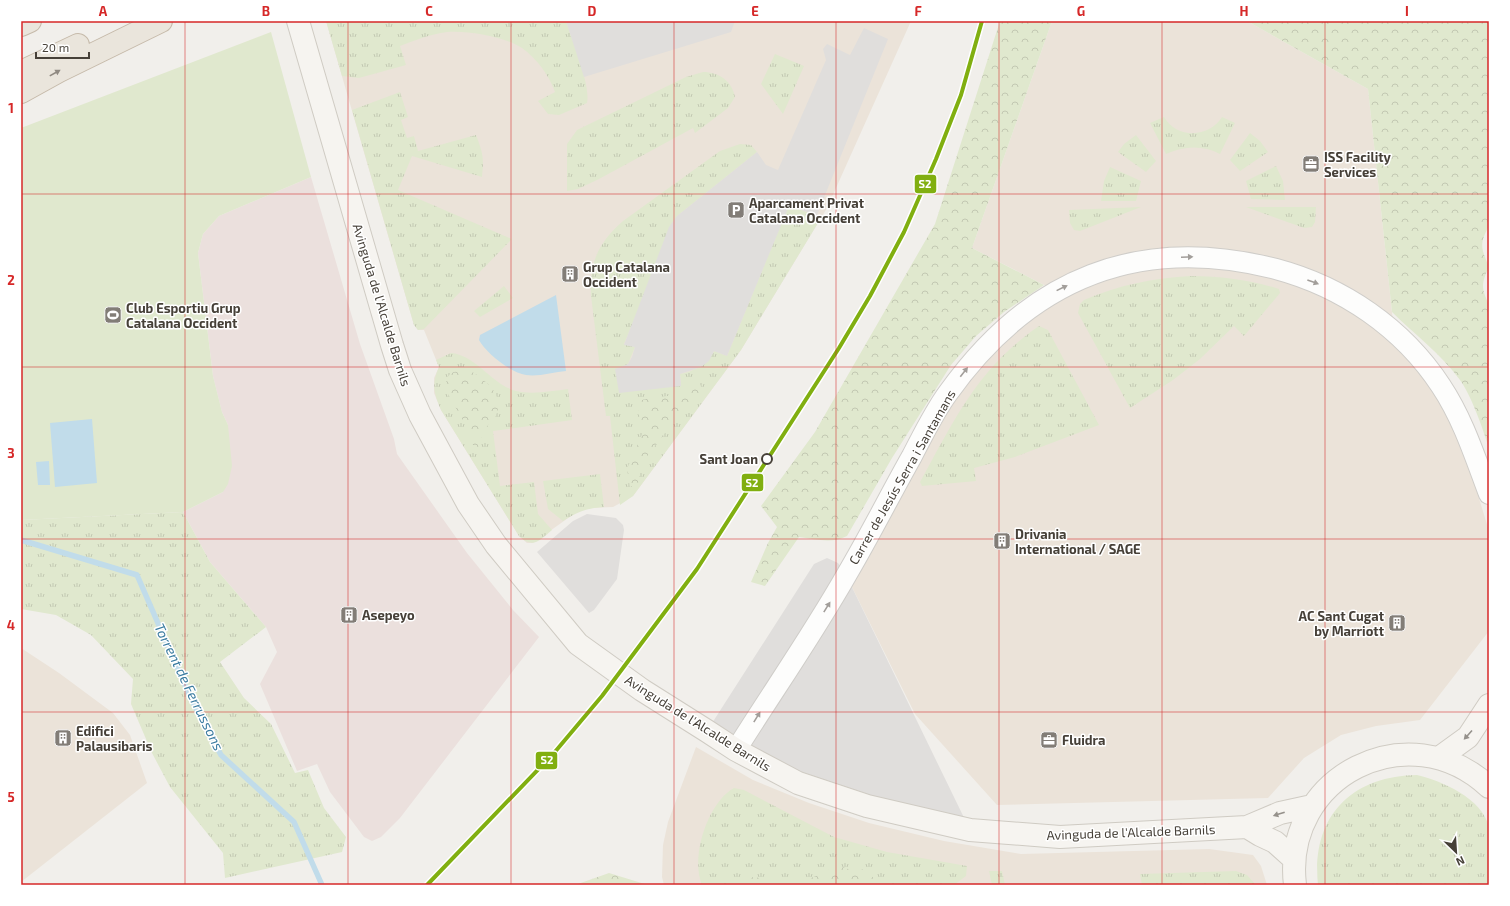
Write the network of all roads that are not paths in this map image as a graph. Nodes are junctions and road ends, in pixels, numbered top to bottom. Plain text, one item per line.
1 (30, 21) edge
2 (131, 21) edge
3 (160, 21) edge
4 (298, 21) edge
5 (21, 25) edge
6 (21, 72) edge
7 (21, 92) edge
8 (1489, 494) edge
9 (1489, 705) edge
10 (736, 750) junction
11 (1439, 758) junction
12 (1489, 787) edge
13 (1312, 806) junction
14 (1247, 827) junction
15 (1294, 859) junction
16 (1295, 885) edge

1 - 5 highway
2 - 6 highway
7 -> 3 highway
4 - 10 street, Avinguda de l'Alcalde Barnils
10 -> 8 street, Carrer de Jesús Serra i Santamans
9 -> 11 street
10 - 14 street, Avinguda de l'Alcalde Barnils
11 - 12 street
11 - 13 street
13 -> 14 street, Avinguda de l'Alcalde Barnils
13 - 15 street
14 - 15 street
15 - 16 street

